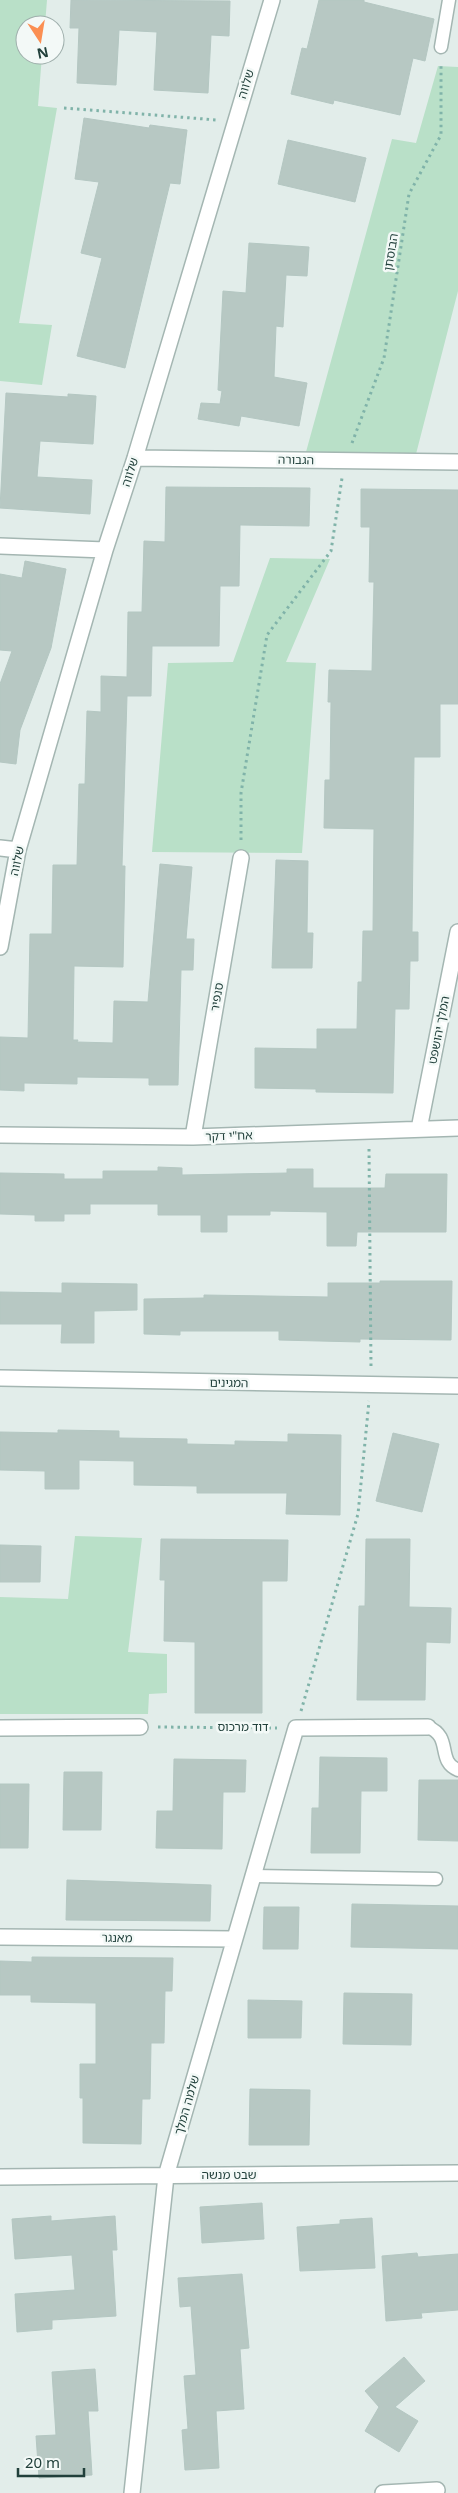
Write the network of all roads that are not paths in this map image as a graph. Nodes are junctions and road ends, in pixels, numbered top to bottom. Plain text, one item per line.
1 (272, 0) edge
2 (448, 0) edge
3 (440, 47) road end
4 (135, 458) junction
5 (458, 462) edge
6 (0, 546) edge
7 (104, 550) junction
8 (0, 848) edge
9 (18, 850) junction
10 (241, 858) road end
11 (458, 932) edge
12 (0, 947) edge
13 (458, 1128) edge
14 (419, 1129) junction
15 (0, 1135) edge
16 (192, 1137) junction
17 (0, 1378) edge
18 (458, 1386) edge
19 (140, 1727) road end
20 (428, 1727) joint
21 (0, 1728) edge
22 (458, 1770) edge
23 (252, 1876) junction
24 (436, 1879) dead end
25 (0, 1937) edge
26 (234, 1939) junction
27 (458, 2173) edge
28 (166, 2176) junction
29 (0, 2177) edge
30 (437, 2490) dead end
31 (132, 2493) edge
32 (383, 2493) edge

1 - 4 street, שלווה
2 - 3 lane
4 - 5 street, הגבורה
4 - 7 street, שלווה
6 - 7 street
7 - 9 street, שלווה
8 - 9 street
9 - 12 street, שלווה
10 - 16 street, סנפיר
11 - 14 street, המלך יהושפט
13 - 14 street, אח"י דקר
14 - 16 street, אח"י דקר
15 - 16 street, אח"י דקר
17 - 18 street, המגינים
19 - 21 street
20 - 22 lane
20 - 23 street, שלמה המלך
23 - 24 lane
23 - 26 street, שלמה המלך
25 - 26 street, מאנגר
26 - 28 street, שלמה המלך
27 - 28 street, שבט מנשה
28 - 29 street, שבט מנשה
28 - 31 street, שלמה המלך
30 - 32 street

